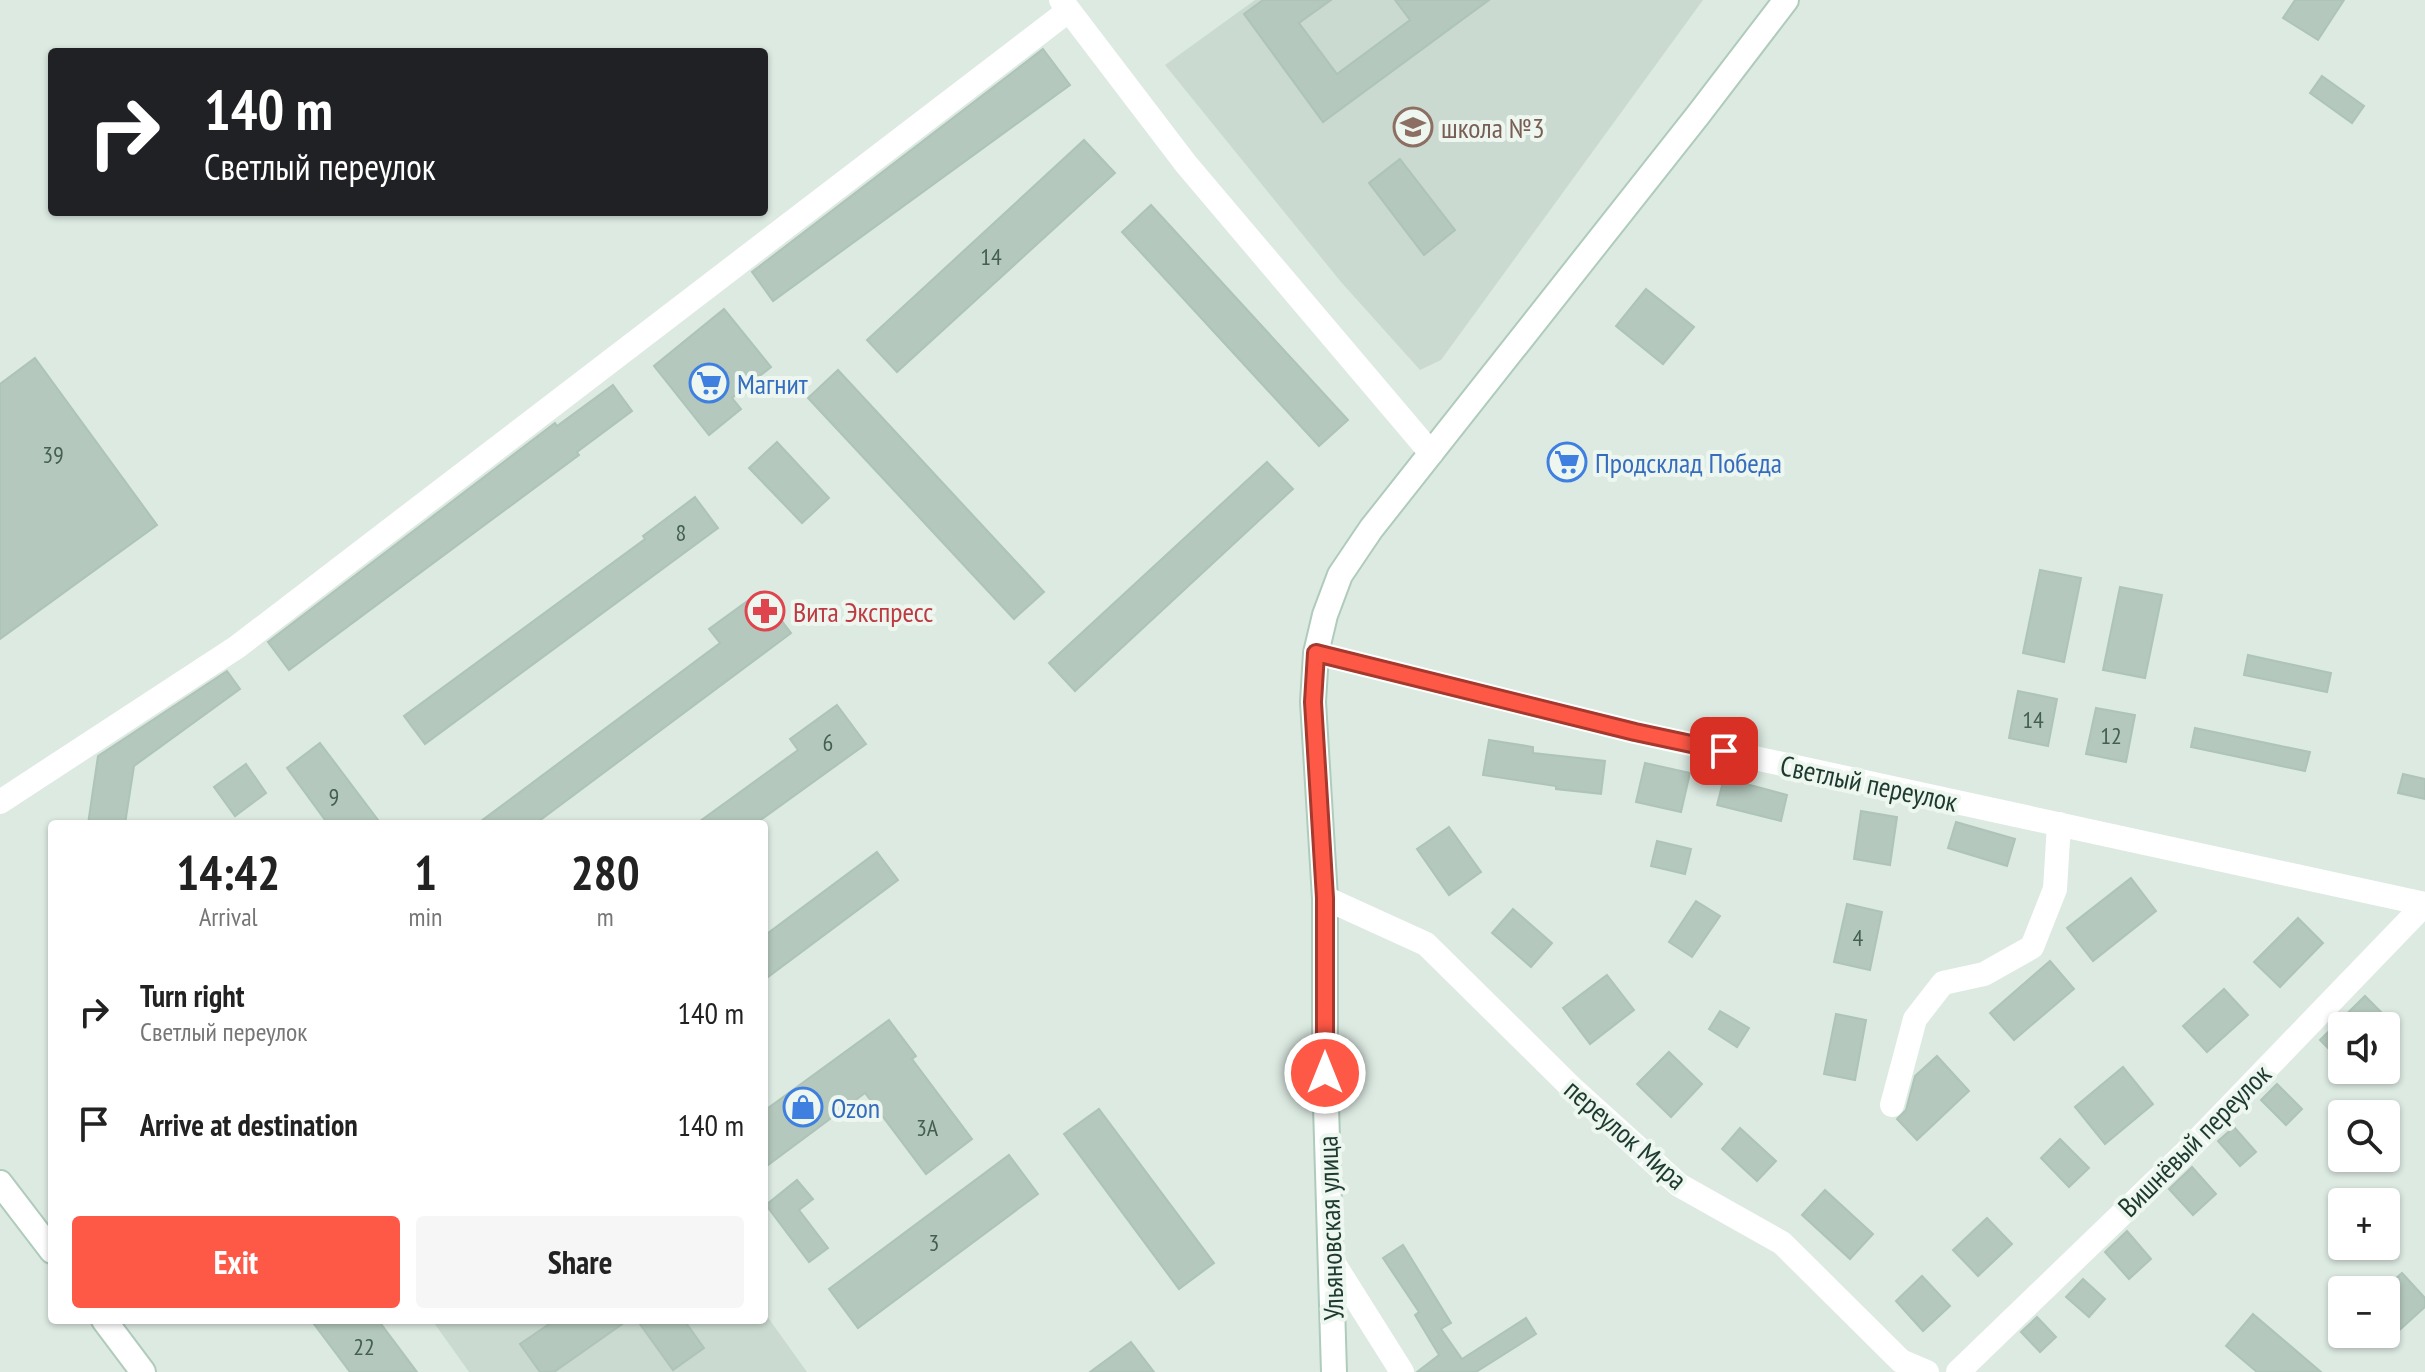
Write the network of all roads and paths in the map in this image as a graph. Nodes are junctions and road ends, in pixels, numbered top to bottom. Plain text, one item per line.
1 (1786, 0) edge
2 (1065, 6) edge
3 (1431, 453) junction
4 (1316, 653) junction
5 (0, 802) edge
6 (2059, 824) junction
7 (1325, 898) junction
8 (2425, 904) edge
9 (1892, 1105) dead end
10 (0, 1183) edge
11 (48, 1246) edge
12 (1331, 1259) junction
13 (107, 1324) edge
14 (143, 1372) edge
15 (1334, 1372) edge
16 (1402, 1372) edge
17 (1927, 1372) edge
18 (1958, 1372) edge

1 - 3 street, Ульяновская улица
2 - 3 street
2 - 5 street
3 - 4 street, Ульяновская улица
4 - 6 street, Светлый переулок
4 - 7 street, Ульяновская улица
6 - 8 street, Светлый переулок
6 - 9 street
7 - 12 street, Ульяновская улица
7 - 17 street, переулок Мира
8 - 18 street, Вишнёвый переулок
10 - 11 street
12 - 15 street, Ульяновская улица
12 - 16 street
13 - 14 street

